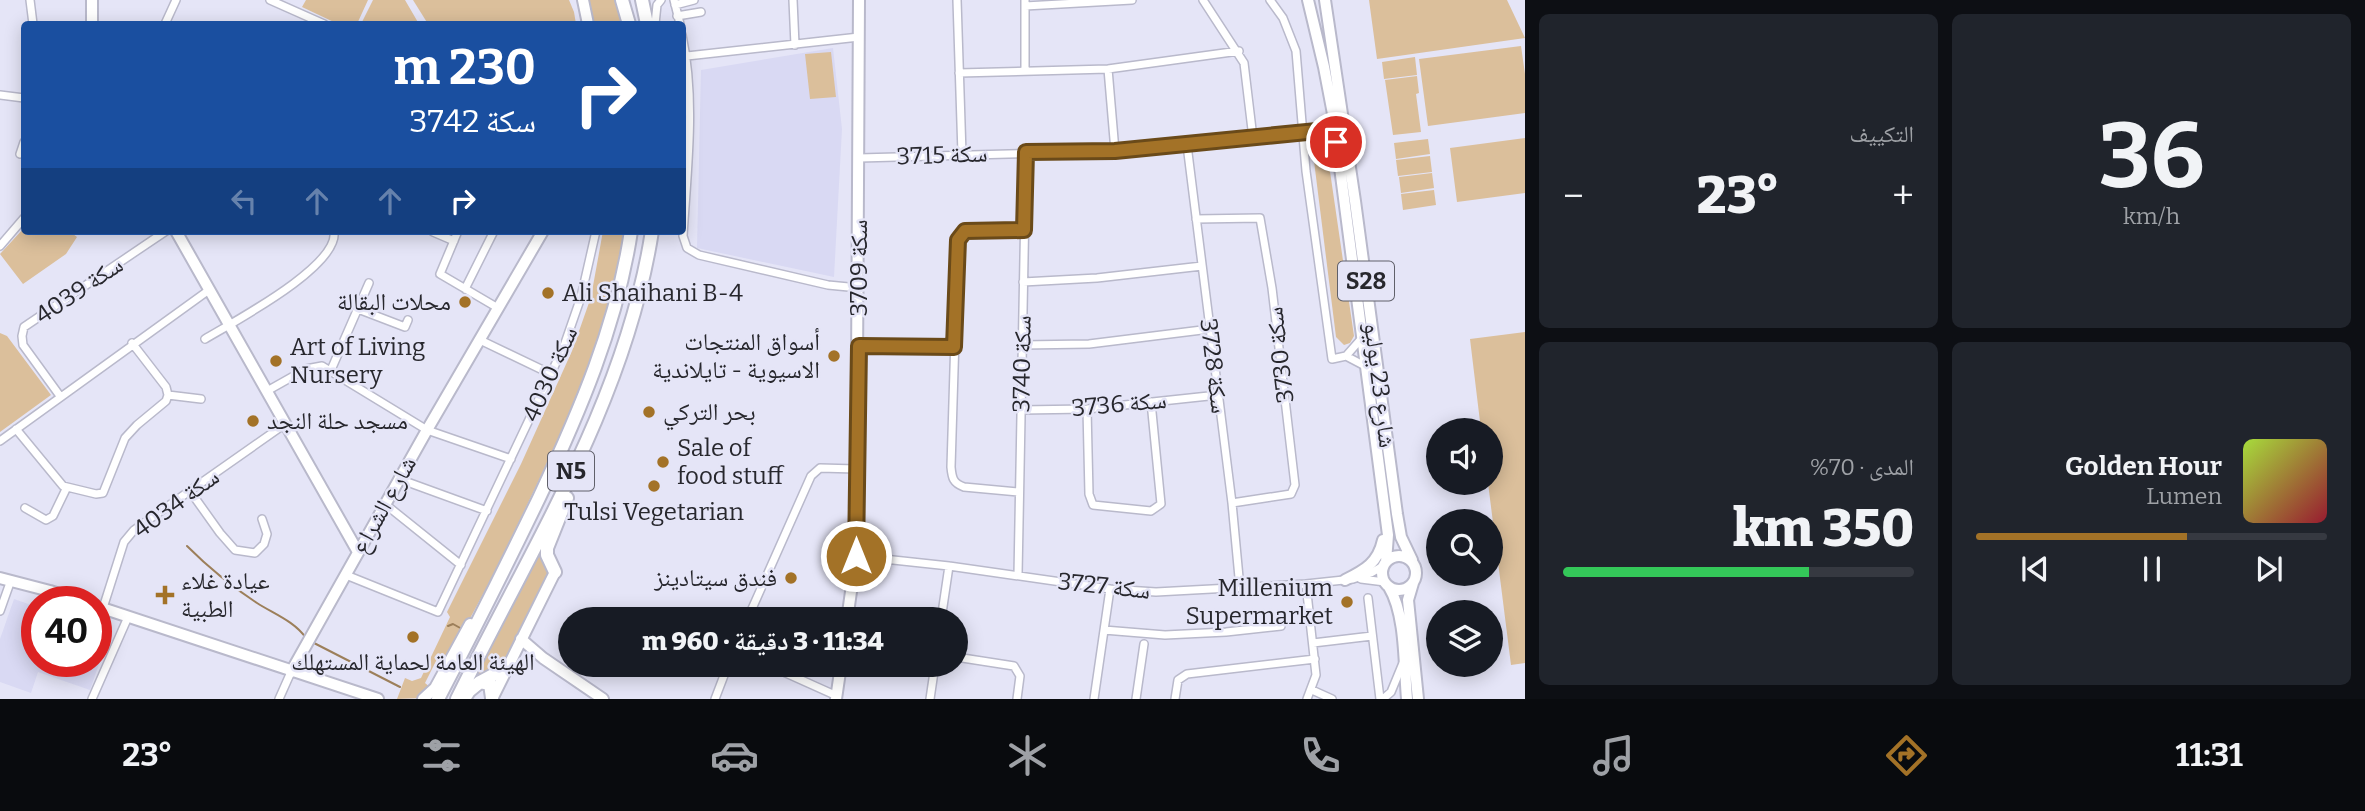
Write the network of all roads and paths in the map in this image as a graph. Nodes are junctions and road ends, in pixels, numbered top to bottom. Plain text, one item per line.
1 (30, 0) edge
2 (92, 0) edge
3 (177, 0) edge
4 (270, 0) edge
5 (583, 0) edge
6 (622, 0) edge
7 (642, 0) edge
8 (661, 0) edge
9 (694, 0) edge
10 (793, 0) edge
11 (859, 0) edge
12 (957, 0) edge
13 (1132, 0) edge
14 (1203, 0) edge
15 (1270, 0) edge
16 (1308, 0) edge
17 (1325, 0) edge
18 (1119, 1) edge
19 (674, 2) edge
20 (1025, 3) edge
21 (701, 12) dead end
22 (679, 20) edge
23 (33, 21) edge
24 (95, 21) edge
25 (166, 21) edge
26 (317, 21) edge
27 (588, 21) edge
28 (628, 21) edge
29 (646, 21) edge
30 (655, 21) edge
31 (859, 37) junction
32 (795, 45) junction
33 (1238, 51) junction
34 (686, 52) edge
35 (687, 56) junction
36 (1108, 69) junction
37 (1025, 70) junction
38 (960, 72) junction
39 (0, 96) edge
40 (21, 98) edge
41 (1333, 114) junction
42 (1317, 131) junction
43 (1303, 133) junction
44 (1254, 138) junction
45 (1336, 142) junction
46 (1187, 145) junction
47 (21, 151) edge
48 (1115, 151) junction
49 (1026, 152) junction
50 (20, 154) dead end
51 (962, 154) junction
52 (859, 158) junction
53 (686, 201) edge
54 (1196, 219) junction
55 (21, 222) edge
56 (1024, 230) junction
57 (160, 235) edge
58 (178, 235) edge
59 (335, 235) edge
60 (440, 235) edge
61 (456, 235) edge
62 (492, 235) edge
63 (541, 235) edge
64 (595, 235) edge
65 (630, 235) edge
66 (651, 235) edge
67 (683, 235) edge
68 (454, 241) junction
69 (0, 246) edge
70 (1202, 266) junction
71 (1023, 282) junction
72 (369, 283) dead end
73 (859, 288) junction
74 (209, 289) junction
75 (465, 289) junction
76 (358, 309) junction
77 (498, 309) junction
78 (408, 320) dead end
79 (229, 325) junction
80 (1210, 330) junction
81 (1361, 338) junction
82 (205, 339) dead end
83 (480, 340) junction
84 (132, 343) junction
85 (1022, 345) junction
86 (859, 346) junction
87 (954, 347) junction
88 (1346, 356) junction
89 (1365, 366) junction
90 (331, 370) junction
91 (551, 374) junction
92 (267, 391) junction
93 (168, 395) junction
94 (1218, 395) junction
95 (60, 396) junction
96 (201, 398) dead end
97 (1151, 402) junction
98 (602, 405) junction
99 (1087, 409) junction
100 (1021, 410) junction
101 (285, 424) junction
102 (16, 429) junction
103 (427, 430) junction
104 (0, 441) edge
105 (512, 459) junction
106 (856, 469) junction
107 (399, 479) junction
108 (67, 487) junction
109 (190, 491) junction
110 (1019, 492) junction
111 (1231, 503) junction
112 (385, 504) junction
113 (25, 508) dead end
114 (487, 510) junction
115 (1385, 513) junction
116 (262, 519) dead end
117 (358, 552) junction
118 (856, 556) junction
119 (1412, 561) junction
120 (1384, 564) junction
121 (461, 565) junction
122 (949, 566) junction
123 (555, 572) joint
124 (346, 575) junction
125 (1018, 575) junction
126 (501, 577) junction
127 (5, 579) edge
128 (1349, 580) junction
129 (1413, 583) junction
130 (1306, 584) junction
131 (1387, 585) junction
132 (29, 586) edge
133 (108, 586) edge
134 (1240, 588) junction
135 (1110, 589) junction
136 (1368, 598) dead end
137 (753, 607) edge
138 (849, 607) edge
139 (943, 607) edge
140 (0, 611) edge
141 (112, 611) edge
142 (128, 617) junction
143 (1280, 626) dead end
144 (1104, 630) junction
145 (1372, 636) junction
146 (521, 639) junction
147 (1312, 642) junction
148 (1144, 644) dead end
149 (543, 658) junction
150 (968, 659) edge
151 (1315, 659) junction
152 (1404, 662) junction
153 (509, 663) junction
154 (291, 672) junction
155 (723, 677) edge
156 (793, 677) edge
157 (839, 677) edge
158 (933, 677) edge
159 (480, 682) junction
160 (1312, 690) junction
161 (836, 698) edge
162 (92, 699) edge
163 (279, 699) edge
164 (378, 699) edge
165 (423, 699) edge
166 (438, 699) edge
167 (457, 699) edge
168 (464, 699) edge
169 (492, 699) edge
170 (603, 699) edge
171 (715, 699) edge
172 (930, 699) edge
173 (1017, 699) edge
174 (1094, 699) edge
175 (1136, 699) edge
176 (1175, 699) edge
177 (1307, 699) edge
178 (1332, 699) edge
179 (1382, 699) edge
180 (1408, 699) edge
181 (1418, 699) edge

1 - 23 street
2 - 24 street
3 - 25 street
4 - 26 street
5 - 27 street
6 - 28 highway
7 - 29 highway
8 - 30 street
9 - 19 street
10 - 32 street
11 - 31 street, سكة 3709
12 - 38 street
13 - 18 street
14 - 33 street
15 - 43 street
16 - 41 street, شارع 23 يوليو / S28
17 - 119 street, شارع 23 يوليو / S28
18 - 20 street
19 - 22 street
20 - 37 street
21 - 22 street
31 - 32 street
31 - 52 street, سكة 3709
32 - 35 street
33 - 36 street
33 - 44 street
34 - 35 street
35 - 53 street
36 - 37 street
36 - 48 street
37 - 38 street
38 - 51 street
39 - 40 street
41 - 42 street
41 - 45 street, شارع 23 يوليو / S28
42 - 43 street, سكة 3715
42 - 45 street
43 - 44 street, سكة 3715
43 - 88 street
44 - 46 street, سكة 3715
45 - 81 street, شارع 23 يوليو / S28
46 - 48 street, سكة 3715
46 - 54 street, سكة 3728
47 - 50 street
48 - 49 street, سكة 3715
49 - 51 street, سكة 3715
49 - 56 street, سكة 3740
51 - 52 street, سكة 3715
52 - 73 street, سكة 3709
54 - 70 street, سكة 3728
54 - 111 street, سكة 3730
55 - 69 street
56 - 71 street, سكة 3740
56 - 87 street
57 - 95 street, سكة 4039
58 - 74 street
59 - 79 street
60 - 68 street
61 - 68 street
62 - 75 street
63 - 77 street, شارع الشراع
64 - 91 street, سكة 4030
65 - 126 highway, N5
66 - 98 highway, N5
67 - 73 street
68 - 75 street
70 - 71 street
70 - 80 street, سكة 3728
71 - 85 street, سكة 3740
72 - 76 street
73 - 86 street, سكة 3709
74 - 79 street
74 - 84 street
75 - 77 street
76 - 78 street
76 - 90 street
77 - 83 street, شارع الشراع
79 - 82 street
79 - 92 street
80 - 85 street
80 - 94 street, سكة 3728
81 - 88 street
81 - 89 street, شارع 23 يوليو / S28
83 - 91 street
83 - 103 street, شارع الشراع
84 - 93 street
84 - 95 street
85 - 100 street, سكة 3740
86 - 87 street
86 - 106 street, سكة 3709
87 - 110 street
88 - 89 street
89 - 115 street, شارع 23 يوليو / S28
90 - 92 street
90 - 103 street
91 - 105 street, سكة 4030
92 - 101 street
93 - 96 street
93 - 108 street
94 - 97 street, سكة 3736
94 - 111 street, سكة 3728
95 - 102 street
97 - 99 street, سكة 3736
97 - 99 street
98 - 123 highway
98 - 167 highway, N5
99 - 100 street, سكة 3736
100 - 110 street, سكة 3740
101 - 109 street, سكة 4034
101 - 117 street
102 - 104 street
102 - 108 street
103 - 105 street
103 - 107 street, شارع الشراع
105 - 114 street, سكة 4030
106 - 118 street, سكة 3709
106 - 137 street
107 - 112 street, شارع الشراع
107 - 114 street
108 - 113 street
109 - 116 street
109 - 133 street, سكة 4034
110 - 125 street, سكة 3740
111 - 134 street, سكة 3728
112 - 117 street, شارع الشراع
112 - 121 street
114 - 121 street, سكة 4030
115 - 120 street, شارع 23 يوليو / S28
115 - 128 street
117 - 124 street, شارع الشراع
118 - 122 street, سكة 3727
118 - 138 street, سكة 3709
119 - 120 street
119 - 129 street, S28
120 - 128 street, سكة 3727
120 - 131 street, S28
121 - 124 street, سكة 4030
122 - 125 street, سكة 3727
122 - 139 street
123 - 146 street
124 - 154 street, شارع الشراع
125 - 135 street, سكة 3727
126 - 165 street
126 - 166 highway, N5
127 - 132 street
127 - 140 street
128 - 130 street, سكة 3727
128 - 131 street, سكة 3727
129 - 131 street
129 - 181 street, S28
130 - 134 street, سكة 3727
130 - 147 street
131 - 152 street, S28
134 - 135 street, سكة 3727
135 - 144 street
136 - 145 street
141 - 142 street
142 - 154 street
142 - 162 street
143 - 144 street
144 - 174 street
145 - 147 street
145 - 179 street
146 - 149 street
146 - 153 street
147 - 151 street
148 - 175 street
149 - 153 street
149 - 170 street
150 - 173 street
151 - 160 street
151 - 176 street
152 - 179 street
152 - 180 street, S28
153 - 159 highway
153 - 169 street
154 - 163 street
154 - 164 street
155 - 171 street
156 - 161 street
157 - 161 street
158 - 172 street
159 - 168 highway
159 - 169 highway
160 - 177 street
160 - 178 street

